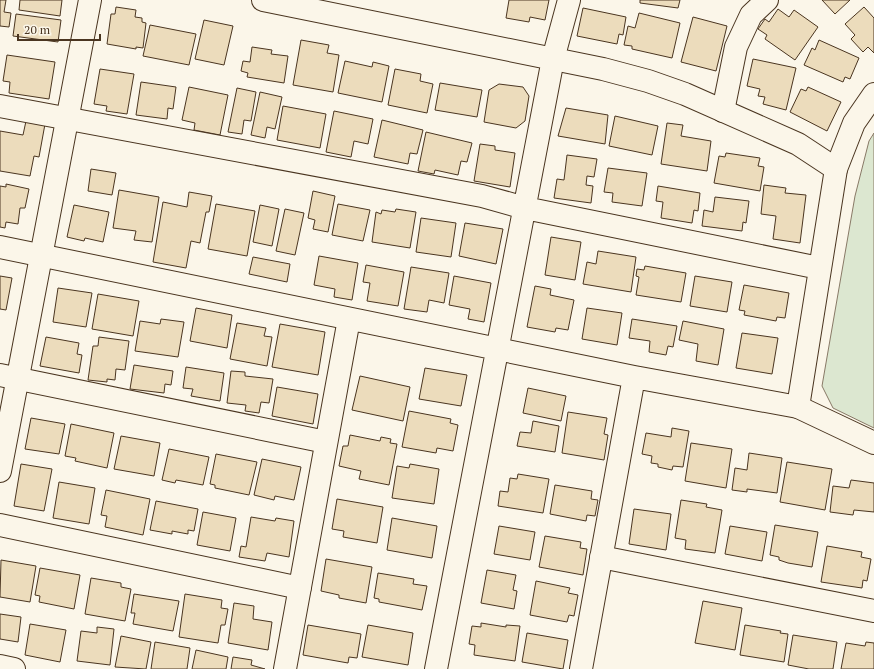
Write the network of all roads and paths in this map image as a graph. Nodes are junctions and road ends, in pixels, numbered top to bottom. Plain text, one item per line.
1 (90, 0) edge
2 (263, 0) edge
3 (568, 0) edge
4 (767, 0) edge
5 (552, 59) junction
6 (874, 94) edge
7 (0, 106) edge
8 (723, 110) junction
9 (68, 118) junction
10 (836, 169) junction
11 (524, 208) junction
12 (0, 247) edge
13 (42, 255) junction
14 (819, 268) junction
15 (349, 319) junction
16 (496, 349) junction
17 (8, 376) edge
18 (634, 377) junction
19 (798, 407) junction
20 (326, 442) junction
21 (874, 442) edge
22 (0, 471) edge
23 (0, 525) edge
24 (601, 558) junction
25 (300, 588) junction
26 (874, 611) edge
27 (0, 666) edge
28 (14, 669) edge
29 (285, 669) edge
30 (436, 669) edge
31 (581, 669) edge

1 - 9 street
2 - 5 street
3 - 5 street
4 - 8 street
5 - 8 street
5 - 11 street
6 - 10 street
7 - 9 street
8 - 10 street
9 - 11 street
9 - 13 street
10 - 14 street
11 - 14 street
11 - 16 street
12 - 13 street
13 - 15 street
13 - 17 street
14 - 19 street
15 - 16 street
15 - 20 street
16 - 18 street
16 - 30 street
17 - 20 street
17 - 22 street
18 - 19 street
18 - 24 street
19 - 21 street
20 - 25 street
23 - 25 street
24 - 26 street
24 - 31 street
25 - 29 street
27 - 28 street

